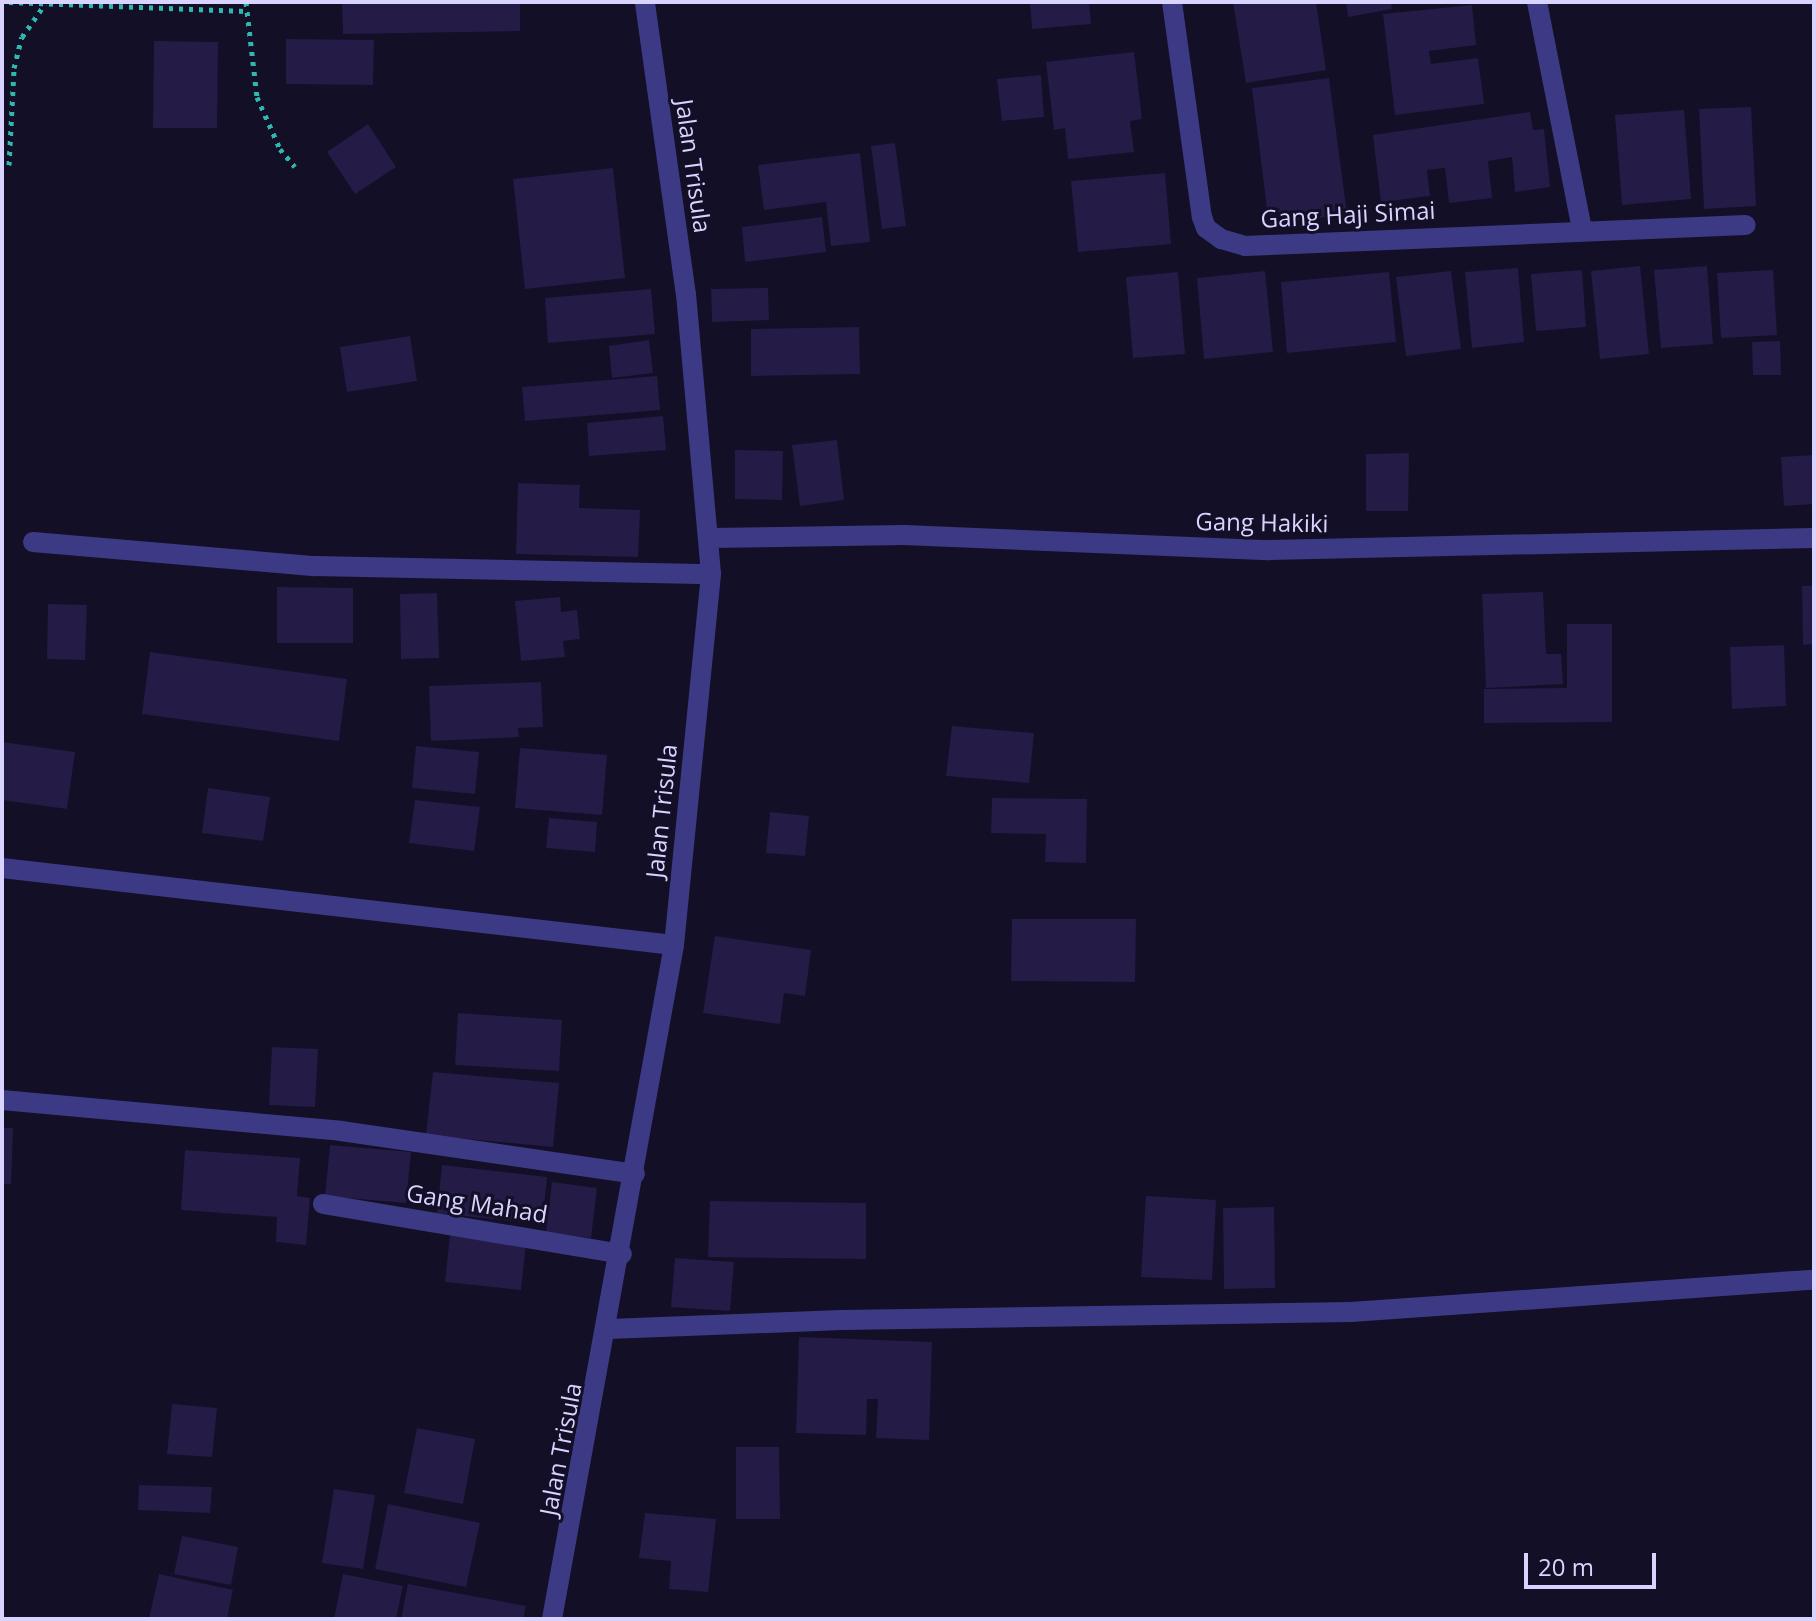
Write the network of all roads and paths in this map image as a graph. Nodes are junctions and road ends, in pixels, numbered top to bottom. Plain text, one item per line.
1 (9, 2) edge
2 (246, 2) edge
3 (645, 2) edge
4 (1172, 2) edge
5 (1537, 2) edge
6 (46, 3) edge
7 (246, 11) junction
8 (9, 165) dead end
9 (295, 167) dead end
10 (1746, 225) dead end
11 (1582, 229) junction
12 (710, 538) junction
13 (1814, 538) edge
14 (33, 542) dead end
15 (711, 574) junction
16 (2, 868) edge
17 (674, 945) junction
18 (2, 1100) edge
19 (635, 1174) junction
20 (323, 1204) dead end
21 (622, 1254) junction
22 (1814, 1280) edge
23 (609, 1329) junction
24 (552, 1619) edge

1 - 6 path
2 - 7 path
3 - 12 street, Jalan Trisula
4 - 11 street, Gang Haji Simai
5 - 11 street
6 - 7 path
6 - 8 path
7 - 9 path
10 - 11 street, Gang Haji Simai
12 - 13 street, Gang Hakiki
12 - 15 street, Jalan Trisula
14 - 15 street
15 - 17 street, Jalan Trisula
16 - 17 street
17 - 19 street, Jalan Trisula
18 - 19 street
19 - 21 street, Jalan Trisula
20 - 21 street, Gang Mahad
21 - 23 street, Jalan Trisula
22 - 23 street
23 - 24 street, Jalan Trisula

